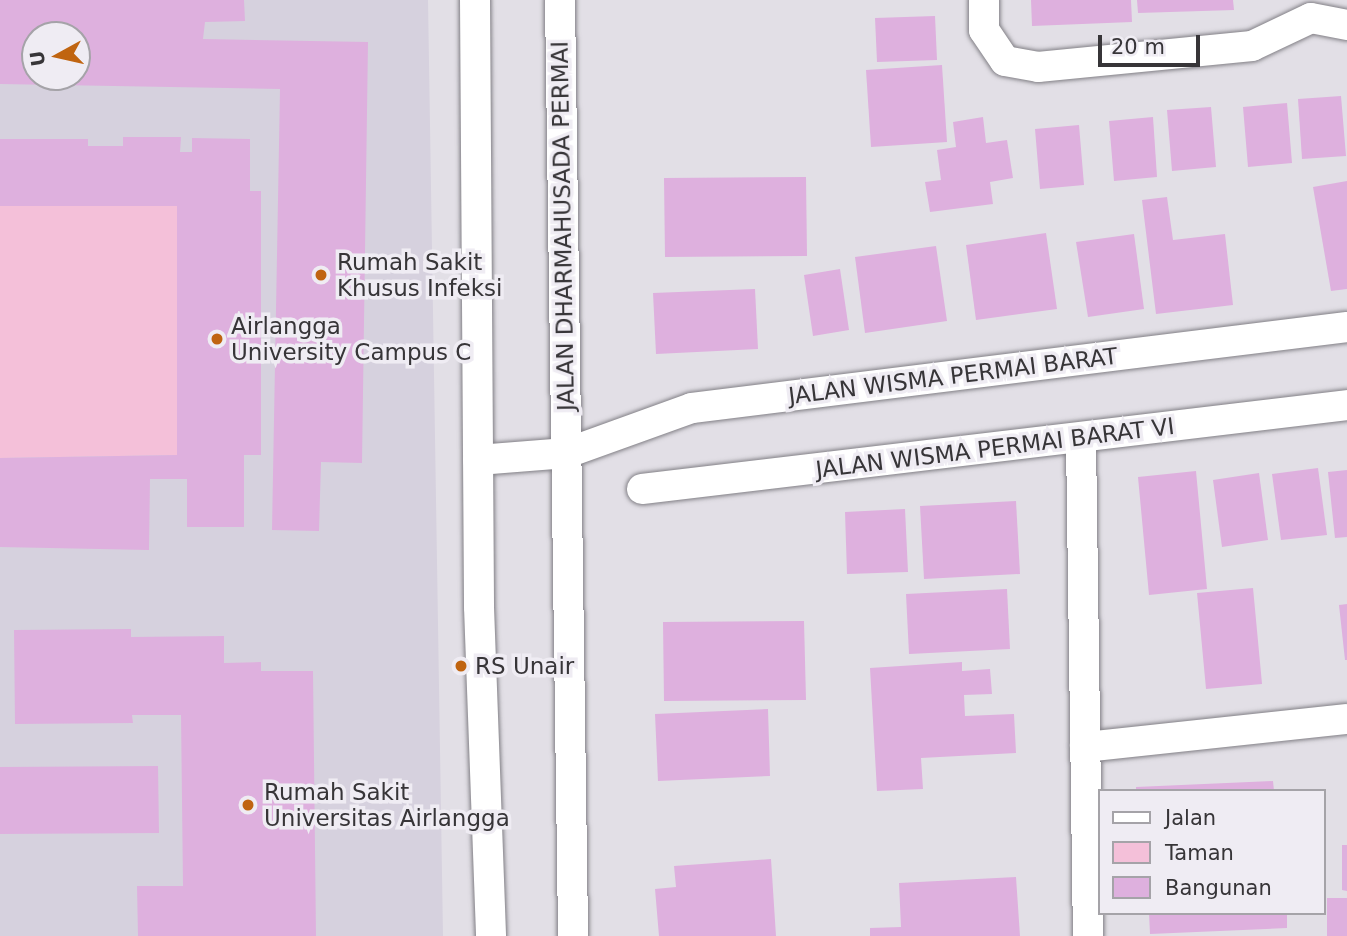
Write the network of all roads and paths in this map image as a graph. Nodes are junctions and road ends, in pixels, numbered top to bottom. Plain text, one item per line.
1 (475, 0) edge
2 (560, 0) edge
3 (984, 0) edge
4 (1310, 9) edge
5 (1347, 25) edge
6 (1347, 327) edge
7 (1347, 405) edge
8 (1081, 439) junction
9 (566, 453) junction
10 (478, 460) junction
11 (642, 489) dead end
12 (1347, 719) edge
13 (1085, 747) junction
14 (491, 936) edge
15 (573, 936) edge
16 (1088, 936) edge

1 - 10 street
2 - 9 street, JALAN DHARMAHUSADA PERMAI
3 - 4 street
4 - 5 street
6 - 9 street, JALAN WISMA PERMAI BARAT
7 - 8 street, JALAN WISMA PERMAI BARAT VI
8 - 11 street, JALAN WISMA PERMAI BARAT VI
8 - 13 street
9 - 10 street
9 - 15 street, JALAN DHARMAHUSADA PERMAI
10 - 14 street
12 - 13 street
13 - 16 street

